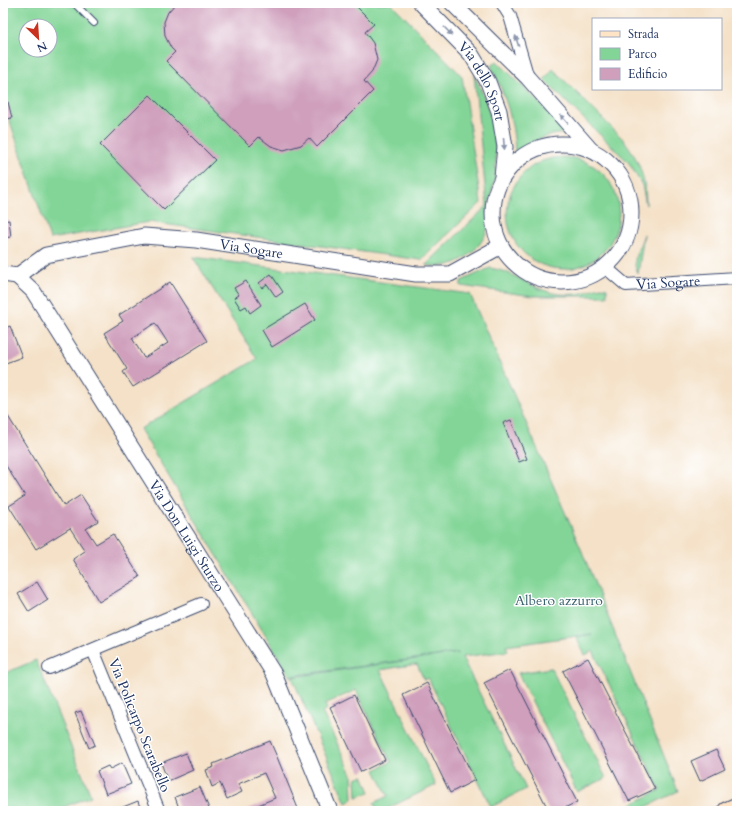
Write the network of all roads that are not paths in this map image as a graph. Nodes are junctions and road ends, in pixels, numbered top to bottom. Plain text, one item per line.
1 (74, 3) edge
2 (421, 3) edge
3 (452, 3) edge
4 (502, 3) edge
5 (94, 23) dead end
6 (528, 78) junction
7 (590, 149) junction
8 (502, 177) junction
9 (501, 246) junction
10 (605, 268) junction
11 (10, 275) edge
12 (737, 278) edge
13 (201, 604) dead end
14 (93, 650) junction
15 (49, 668) dead end
16 (737, 806) edge
17 (159, 811) edge
18 (330, 811) edge
19 (726, 811) edge

1 - 5 lane
2 -> 8 street, Via dello Sport
3 - 6 street, Via dello Sport
6 -> 4 street
7 -> 6 street, Via dello Sport
7 - 8 street, Via dello Sport
7 - 10 street, Via dello Sport
8 - 9 street, Via dello Sport
9 - 10 street, Via dello Sport
9 - 11 street, Via Sogare
10 - 12 street, Via Sogare
11 - 18 street, Via Don Luigi Sturzo
13 - 14 street, Via Policarpo Scarabello
14 - 15 street, Via Policarpo Scarabello
14 - 17 street, Via Policarpo Scarabello
16 - 19 main road

